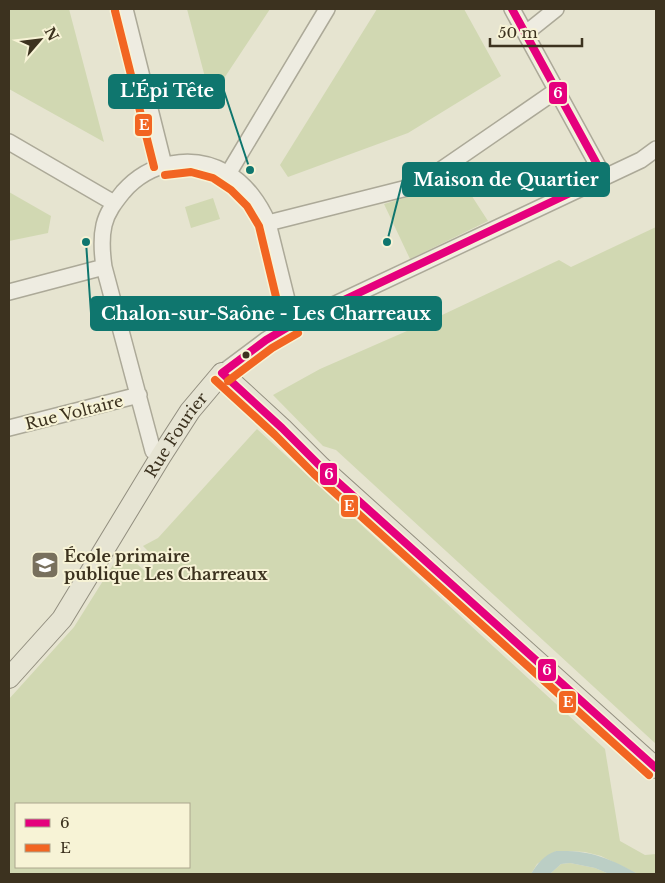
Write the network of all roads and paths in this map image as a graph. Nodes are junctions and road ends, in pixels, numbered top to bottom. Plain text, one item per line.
1 (125, 9) edge
2 (327, 9) edge
3 (512, 9) edge
4 (556, 9) edge
5 (526, 33) junction
6 (557, 90) junction
7 (9, 142) edge
8 (656, 149) edge
9 (164, 165) junction
10 (228, 174) junction
11 (604, 177) junction
12 (114, 203) junction
13 (268, 223) junction
14 (104, 267) junction
15 (9, 292) edge
16 (293, 324) junction
17 (222, 373) junction
18 (139, 395) junction
19 (9, 428) edge
20 (161, 456) junction
21 (9, 678) edge
22 (656, 768) edge

1 - 9 street
2 - 10 street
3 - 5 street
4 - 5 street
5 - 6 street
6 - 11 street
6 - 13 street
7 - 12 street
8 - 11 street, Rue Fourier
9 - 10 street
9 - 12 street
10 - 13 street
11 - 16 street, Rue Fourier
12 - 14 street
13 - 16 street
14 - 15 street
14 - 18 street
16 - 17 street, Rue Fourier
17 - 20 main road, Rue Fourier
17 - 22 main road
18 - 19 street, Rue Voltaire
18 - 20 street
20 - 21 main road, Rue Fourier

